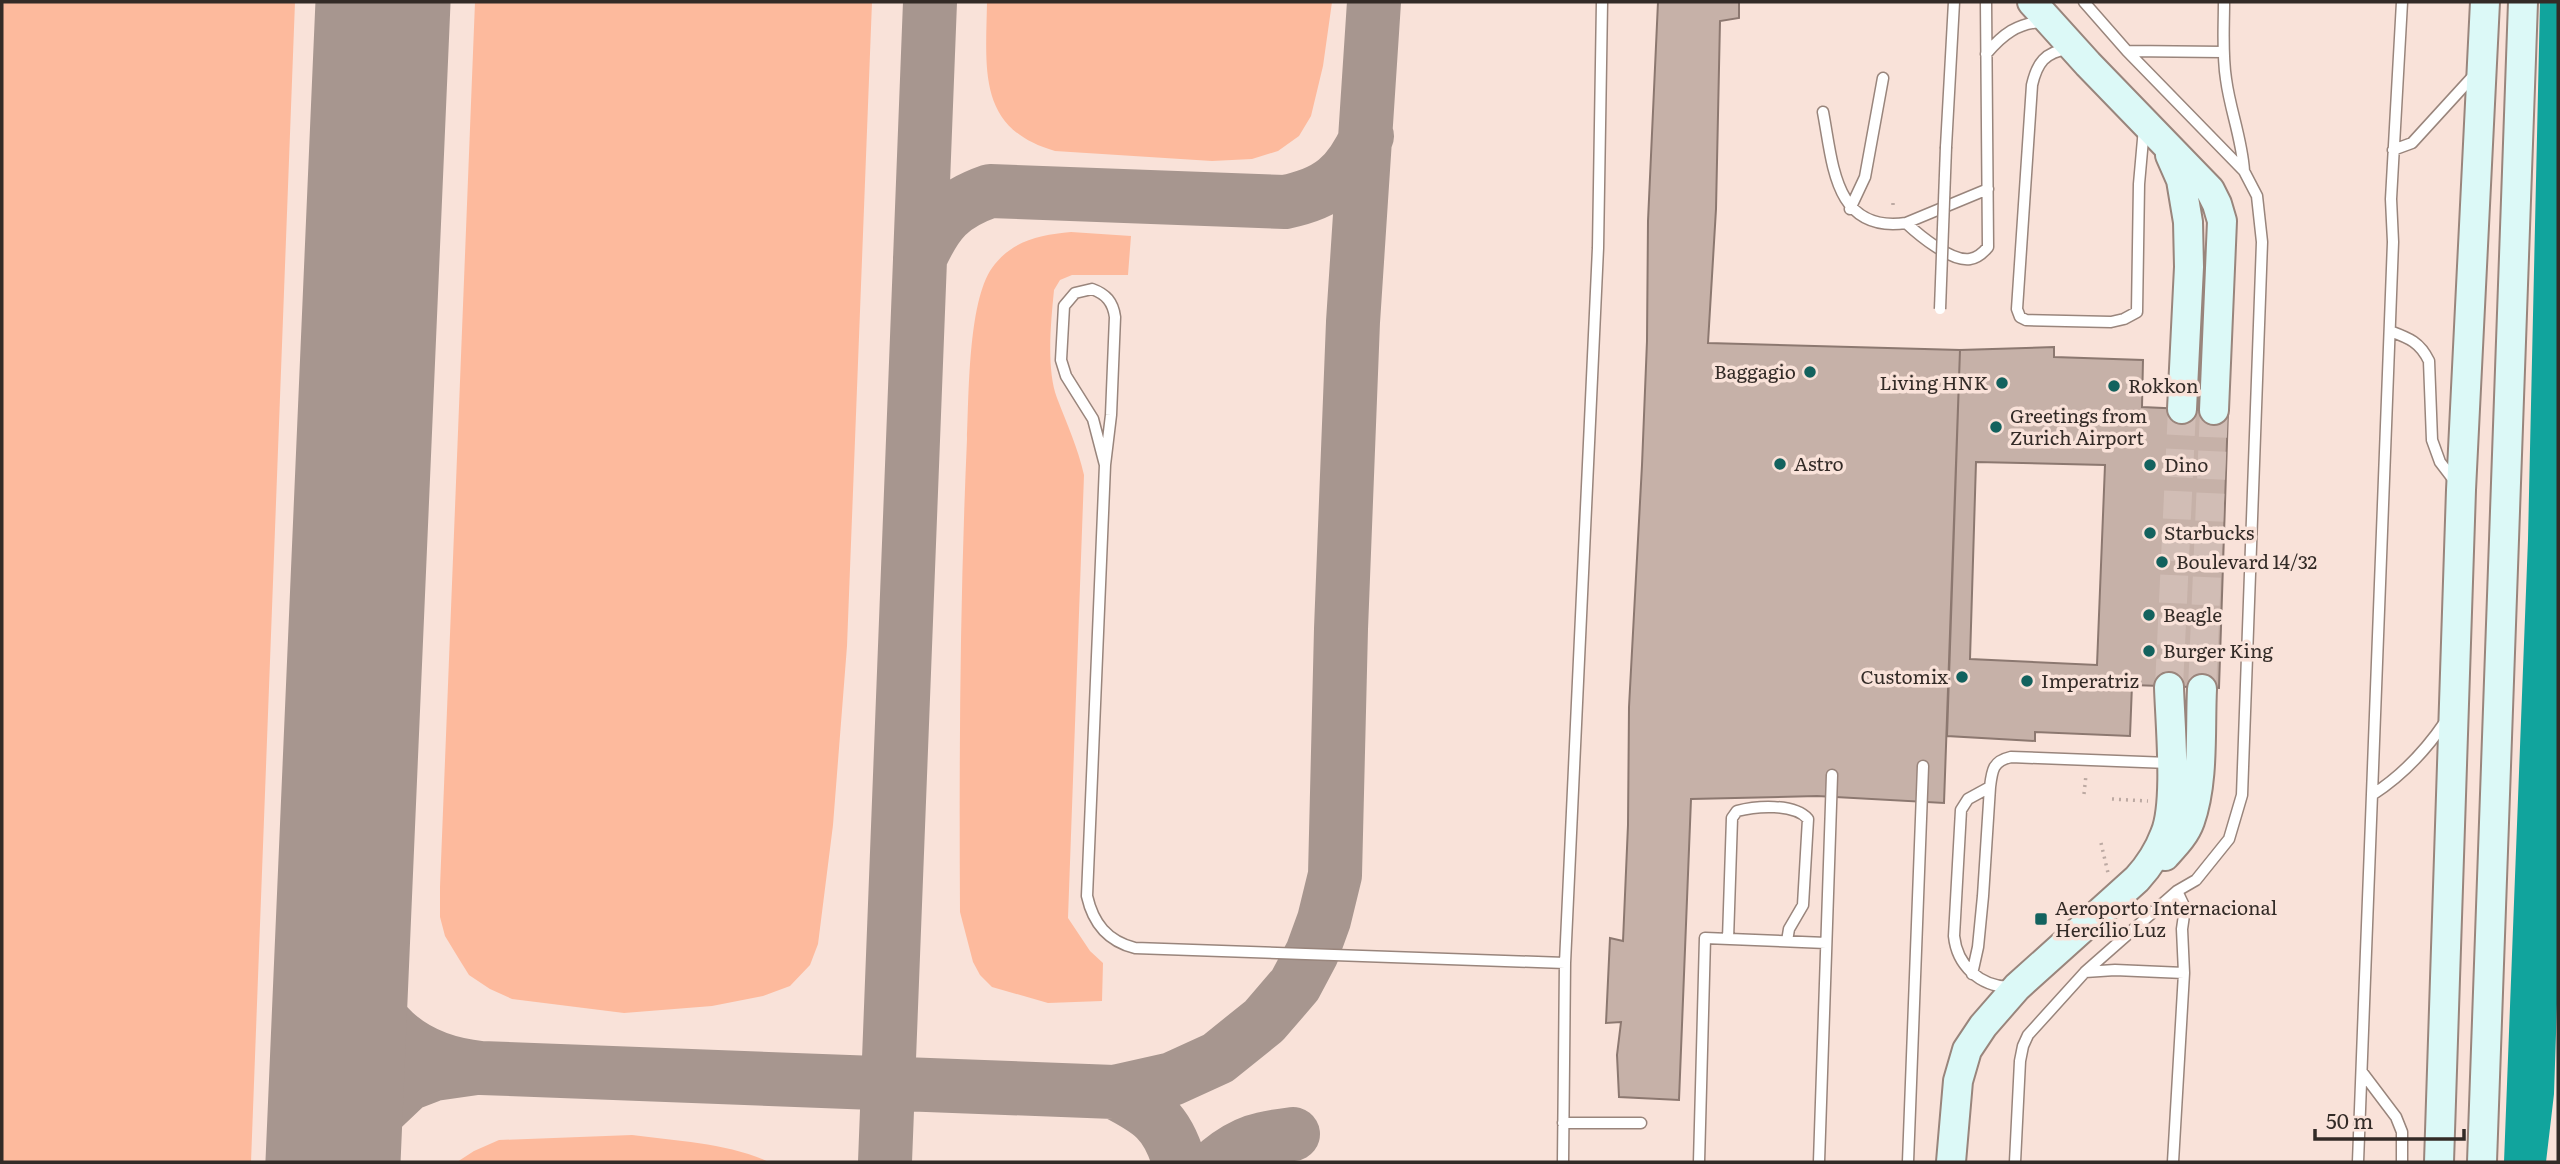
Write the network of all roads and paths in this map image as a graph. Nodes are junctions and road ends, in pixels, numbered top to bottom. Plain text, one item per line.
1 (1602, 2) edge
2 (1954, 2) edge
3 (1986, 2) edge
4 (2032, 2) edge
5 (2084, 2) edge
6 (2224, 2) edge
7 (2402, 2) edge
8 (2485, 2) edge
9 (2523, 2) edge
10 (2051, 23) junction
11 (2075, 49) junction
12 (2127, 51) junction
13 (2223, 52) junction
14 (1986, 54) junction
15 (2482, 65) junction
16 (1883, 78) dead end
17 (1823, 113) dead end
18 (2144, 121) junction
19 (2166, 146) junction
20 (2393, 149) junction
21 (2244, 171) junction
22 (1988, 189) junction
23 (1893, 198) dead end
24 (1893, 205) dead end
25 (1850, 209) junction
26 (1906, 223) junction
27 (1940, 309) dead end
28 (2390, 331) junction
29 (2182, 409) tunnel mouth
30 (2214, 410) tunnel mouth
31 (1105, 465) junction
32 (2461, 490) junction
33 (2169, 687) tunnel mouth
34 (2202, 689) tunnel mouth
35 (2453, 710) junction
36 (2087, 760) junction
37 (2171, 763) junction
38 (1923, 766) dead end
39 (1832, 775) dead end
40 (1990, 787) junction
41 (2084, 793) dead end
42 (2372, 795) junction
43 (2112, 799) dead end
44 (2170, 802) junction
45 (2145, 870) junction
46 (2177, 891) junction
47 (1728, 939) junction
48 (1787, 941) junction
49 (1826, 943) junction
50 (1565, 963) junction
51 (2085, 972) junction
52 (2184, 973) junction
53 (1972, 974) junction
54 (2017, 988) junction
55 (2362, 1072) junction
56 (1563, 1123) junction
57 (1641, 1123) dead end
58 (1563, 1162) edge
59 (1699, 1162) edge
60 (1819, 1162) edge
61 (1908, 1162) edge
62 (1951, 1162) edge
63 (2015, 1162) edge
64 (2173, 1162) edge
65 (2358, 1162) edge
66 (2402, 1162) edge
67 (2439, 1162) edge
68 (2482, 1162) edge

1 - 50 lane
2 - 27 lane, bridge
3 - 14 lane
4 - 10 main road
5 - 12 lane
6 - 13 lane
7 - 20 lane
8 - 15 main road
9 - 68 main road
10 - 11 main road
10 - 14 lane
11 - 18 main road
11 - 18 lane
12 - 13 lane
12 - 21 lane
13 - 21 lane
14 - 22 lane
15 - 20 lane
15 - 32 main road
16 - 25 lane
17 - 25 lane
18 - 19 main road
19 - 29 main road
19 - 30 main road
20 - 28 lane
21 - 46 lane
22 - 26 lane
22 - 26 lane
23 - 24 path
25 - 26 lane
28 - 32 lane
28 - 42 lane
31 - 31 lane
31 - 50 lane
32 - 35 main road
33 - 37 main road
34 - 45 main road
35 - 42 lane
35 - 67 main road
36 - 37 lane
36 - 40 lane
36 - 41 path
37 - 44 main road
38 - 61 lane
39 - 49 lane
40 - 53 lane
40 - 53 lane
42 - 55 lane
43 - 44 path
44 - 45 main road
45 - 54 main road
46 - 51 lane
46 - 52 lane
47 - 48 lane
47 - 48 lane
47 - 59 lane
48 - 49 lane
49 - 60 lane
50 - 56 lane
51 - 52 lane
51 - 63 lane
52 - 64 lane
53 - 54 lane
54 - 62 main road
55 - 65 lane
55 - 66 lane
56 - 57 lane
56 - 58 lane

